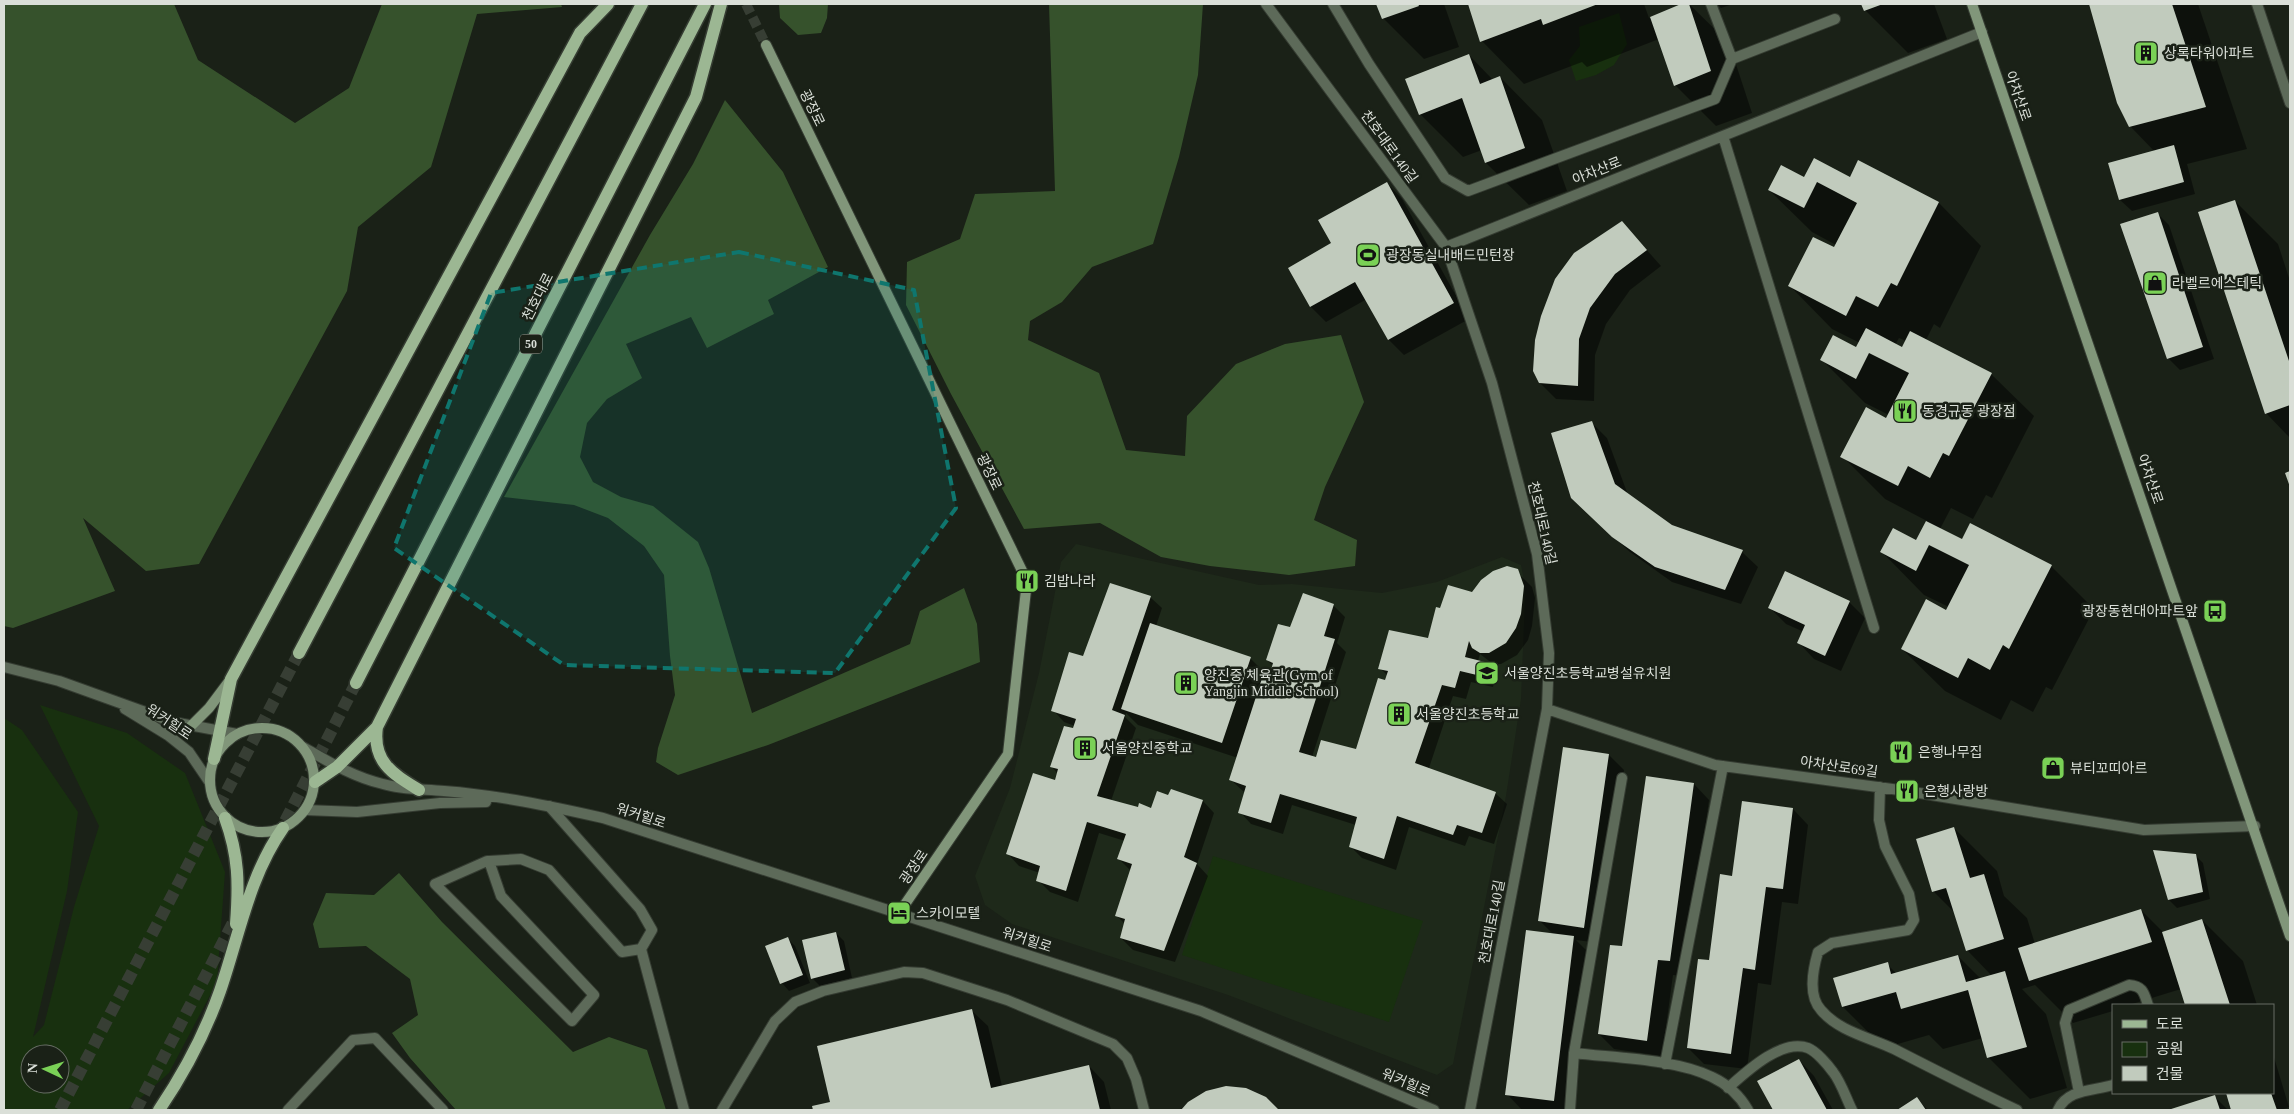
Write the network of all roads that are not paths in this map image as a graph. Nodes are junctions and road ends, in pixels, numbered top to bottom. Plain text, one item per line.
1 (608, 4) edge
2 (642, 4) edge
3 (705, 4) edge
4 (721, 4) edge
5 (1266, 4) edge
6 (1333, 4) edge
7 (1711, 4) edge
8 (1972, 4) edge
9 (2257, 4) edge
10 (1835, 19) dead end
11 (1982, 32) junction
12 (766, 45) tunnel mouth
13 (1732, 59) junction
14 (2290, 103) edge
15 (1723, 136) junction
16 (1446, 247) junction
17 (1874, 628) dead end
18 (299, 654) tunnel mouth
19 (4, 667) edge
20 (231, 679) junction
21 (356, 683) tunnel mouth
22 (102, 696) junction
23 (1547, 709) junction
24 (192, 726) junction
25 (377, 727) junction
26 (220, 730) junction
27 (237, 734) junction
28 (303, 747) junction
29 (214, 759) junction
30 (1724, 766) junction
31 (337, 767) junction
32 (1622, 778) dead end
33 (314, 782) junction
34 (210, 783) junction
35 (1880, 787) junction
36 (419, 790) junction
37 (514, 801) junction
38 (549, 806) junction
39 (305, 810) junction
40 (226, 818) junction
41 (2255, 826) junction
42 (284, 828) junction
43 (488, 861) junction
44 (899, 913) junction
45 (2290, 936) edge
46 (235, 946) junction
47 (641, 949) junction
48 (2148, 1004) edge
49 (1574, 1053) junction
50 (1665, 1064) junction
51 (2112, 1085) edge
52 (1728, 1088) junction
53 (2079, 1092) junction
54 (159, 1110) edge
55 (288, 1110) edge
56 (443, 1110) edge
57 (684, 1110) edge
58 (722, 1110) edge
59 (1144, 1110) edge
60 (1434, 1110) edge
61 (1470, 1110) edge
62 (1570, 1110) edge
63 (1748, 1110) edge
64 (1852, 1110) edge
65 (2017, 1110) edge
66 (2058, 1110) edge

1 - 20 main road
2 - 18 main road
3 - 21 main road, 천호대로 / 50
4 - 25 main road
5 - 16 street, 천호대로140길
6 - 13 street
7 - 13 street
8 - 11 main road, 아차산로
9 - 14 street
10 - 13 street
11 - 15 street, 아차산로
11 - 41 main road, 아차산로
12 - 44 main road, 광장로
15 - 16 street, 아차산로
15 - 17 street
16 - 23 street, 천호대로140길
19 - 22 street, 워커힐로
20 - 24 main road
20 - 26 main road
22 - 24 street, 워커힐로
22 - 34 street, 워커힐로
23 - 30 street, 아차산로69길
23 - 61 street, 천호대로140길
24 - 26 street, 워커힐로
25 - 31 main road
25 - 36 main road
26 - 27 street, 워커힐로
26 - 29 main road
27 - 28 main road
27 - 29 main road
28 - 31 street, 워커힐로
28 - 33 main road
29 - 34 main road
30 - 35 street, 아차산로69길
30 - 50 street
31 - 33 main road
31 - 36 street, 워커힐로
32 - 49 street
33 - 39 main road
34 - 40 main road
35 - 41 street, 아차산로69길
35 - 65 street
36 - 37 street, 워커힐로
37 - 38 street, 워커힐로
37 - 39 street, 워커힐로
38 - 44 street, 워커힐로
38 - 47 street
39 - 42 main road
40 - 42 main road
40 - 46 main road
41 - 45 main road, 아차산로
42 - 46 main road
43 - 43 street
43 - 47 street
44 - 60 street, 워커힐로
46 - 54 main road
47 - 57 street
48 - 53 street
49 - 50 street
49 - 62 street
50 - 52 street
51 - 53 street
52 - 63 street
52 - 64 street
53 - 66 street
55 - 56 street
58 - 59 street

